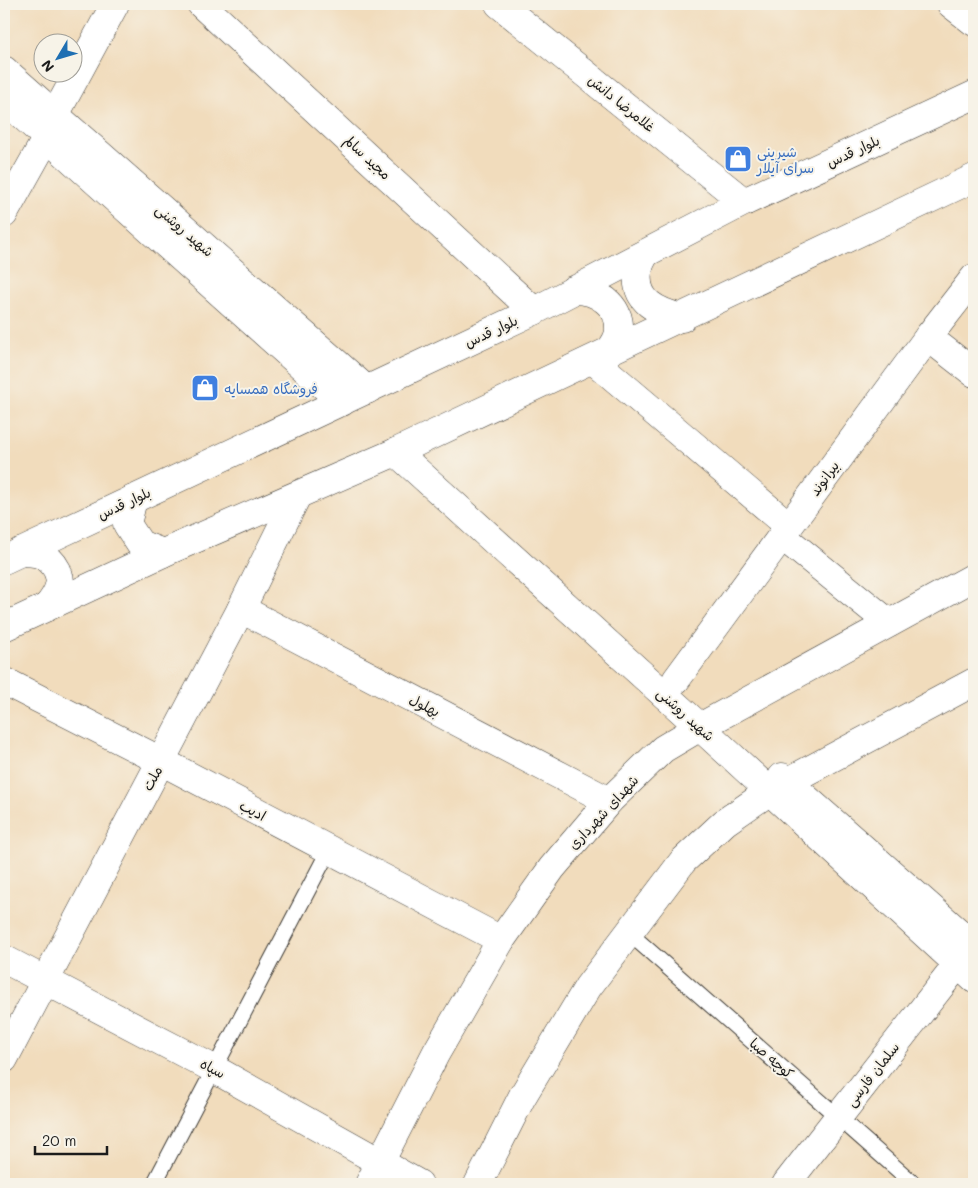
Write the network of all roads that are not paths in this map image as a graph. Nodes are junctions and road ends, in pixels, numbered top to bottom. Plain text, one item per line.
1 (115, 4) edge
2 (201, 4) edge
3 (500, 4) edge
4 (951, 4) edge
5 (974, 22) edge
6 (4, 70) edge
7 (974, 95) edge
8 (4, 99) edge
9 (51, 126) junction
10 (974, 178) edge
11 (744, 202) junction
12 (4, 214) edge
13 (644, 254) junction
14 (974, 278) edge
15 (574, 290) junction
16 (534, 311) junction
17 (682, 318) junction
18 (928, 337) junction
19 (601, 356) junction
20 (974, 373) edge
21 (367, 390) junction
22 (342, 402) junction
23 (405, 448) junction
24 (297, 496) junction
25 (133, 499) junction
26 (786, 531) junction
27 (163, 553) junction
28 (12, 556) edge
29 (974, 577) edge
30 (47, 607) junction
31 (241, 609) junction
32 (889, 623) junction
33 (4, 627) edge
34 (676, 680) junction
35 (4, 681) edge
36 (974, 683) edge
37 (709, 723) junction
38 (161, 761) junction
39 (779, 787) junction
40 (609, 801) junction
41 (329, 850) junction
42 (629, 933) junction
43 (501, 940) junction
44 (4, 959) edge
45 (969, 963) edge
46 (44, 981) junction
47 (4, 1058) edge
48 (214, 1068) junction
49 (838, 1116) junction
50 (375, 1173) edge
51 (154, 1184) edge
52 (419, 1184) edge
53 (478, 1184) edge
54 (786, 1184) edge
55 (914, 1184) edge

1 - 9 street
2 - 16 street, مجید سالم
3 - 11 street, غلامرضا دانش
4 - 5 street
6 - 9 street, شهید روشنی
7 - 11 street, بلوار قدس
8 - 9 street, شهید روشنی
9 - 12 street
9 - 21 street, شهید روشنی
9 - 22 street, شهید روشنی
10 - 17 street
11 - 13 street, بلوار قدس
13 - 15 street, بلوار قدس
13 - 17 street
14 - 18 street, بیرانوند
15 - 16 street, بلوار قدس
15 - 19 street
16 - 21 street, بلوار قدس
17 - 19 street
18 - 20 street
18 - 26 street, بیرانوند
19 - 23 street
19 - 26 street
21 - 22 street, بلوار قدس
22 - 25 street, بلوار قدس
23 - 24 street
23 - 34 street, شهید روشنی
23 - 37 street, شهید روشنی
24 - 27 street
24 - 31 street, ملت
25 - 27 street
25 - 28 street, بلوار قدس
26 - 32 street
26 - 34 street, بیرانوند
27 - 30 street
28 - 30 street
29 - 32 street, شهدای شهرداری
30 - 33 street
31 - 38 street, ملت
31 - 40 street, بهلول
32 - 37 street, شهدای شهرداری
34 - 37 street, شهید روشنی
35 - 38 street, ادیب
36 - 39 street
37 - 39 street, شهید روشنی
37 - 40 street, شهدای شهرداری
38 - 41 street, ادیب
38 - 46 street, ملت
39 - 42 street
39 - 45 street, شهید روشنی
40 - 43 street, شهدای شهرداری
41 - 43 street, ادیب
41 - 48 lane
42 - 49 lane, کوچه صبا
42 - 53 street
43 - 50 street, شهدای شهرداری
44 - 46 street, سپاه
45 - 49 street, سلمان فارسی
46 - 47 street, ملت
46 - 48 street, سپاه
48 - 50 street, سپاه
48 - 51 lane
49 - 54 street, سلمان فارسی
49 - 55 lane, کوچه صبا
50 - 52 street, سپاه

